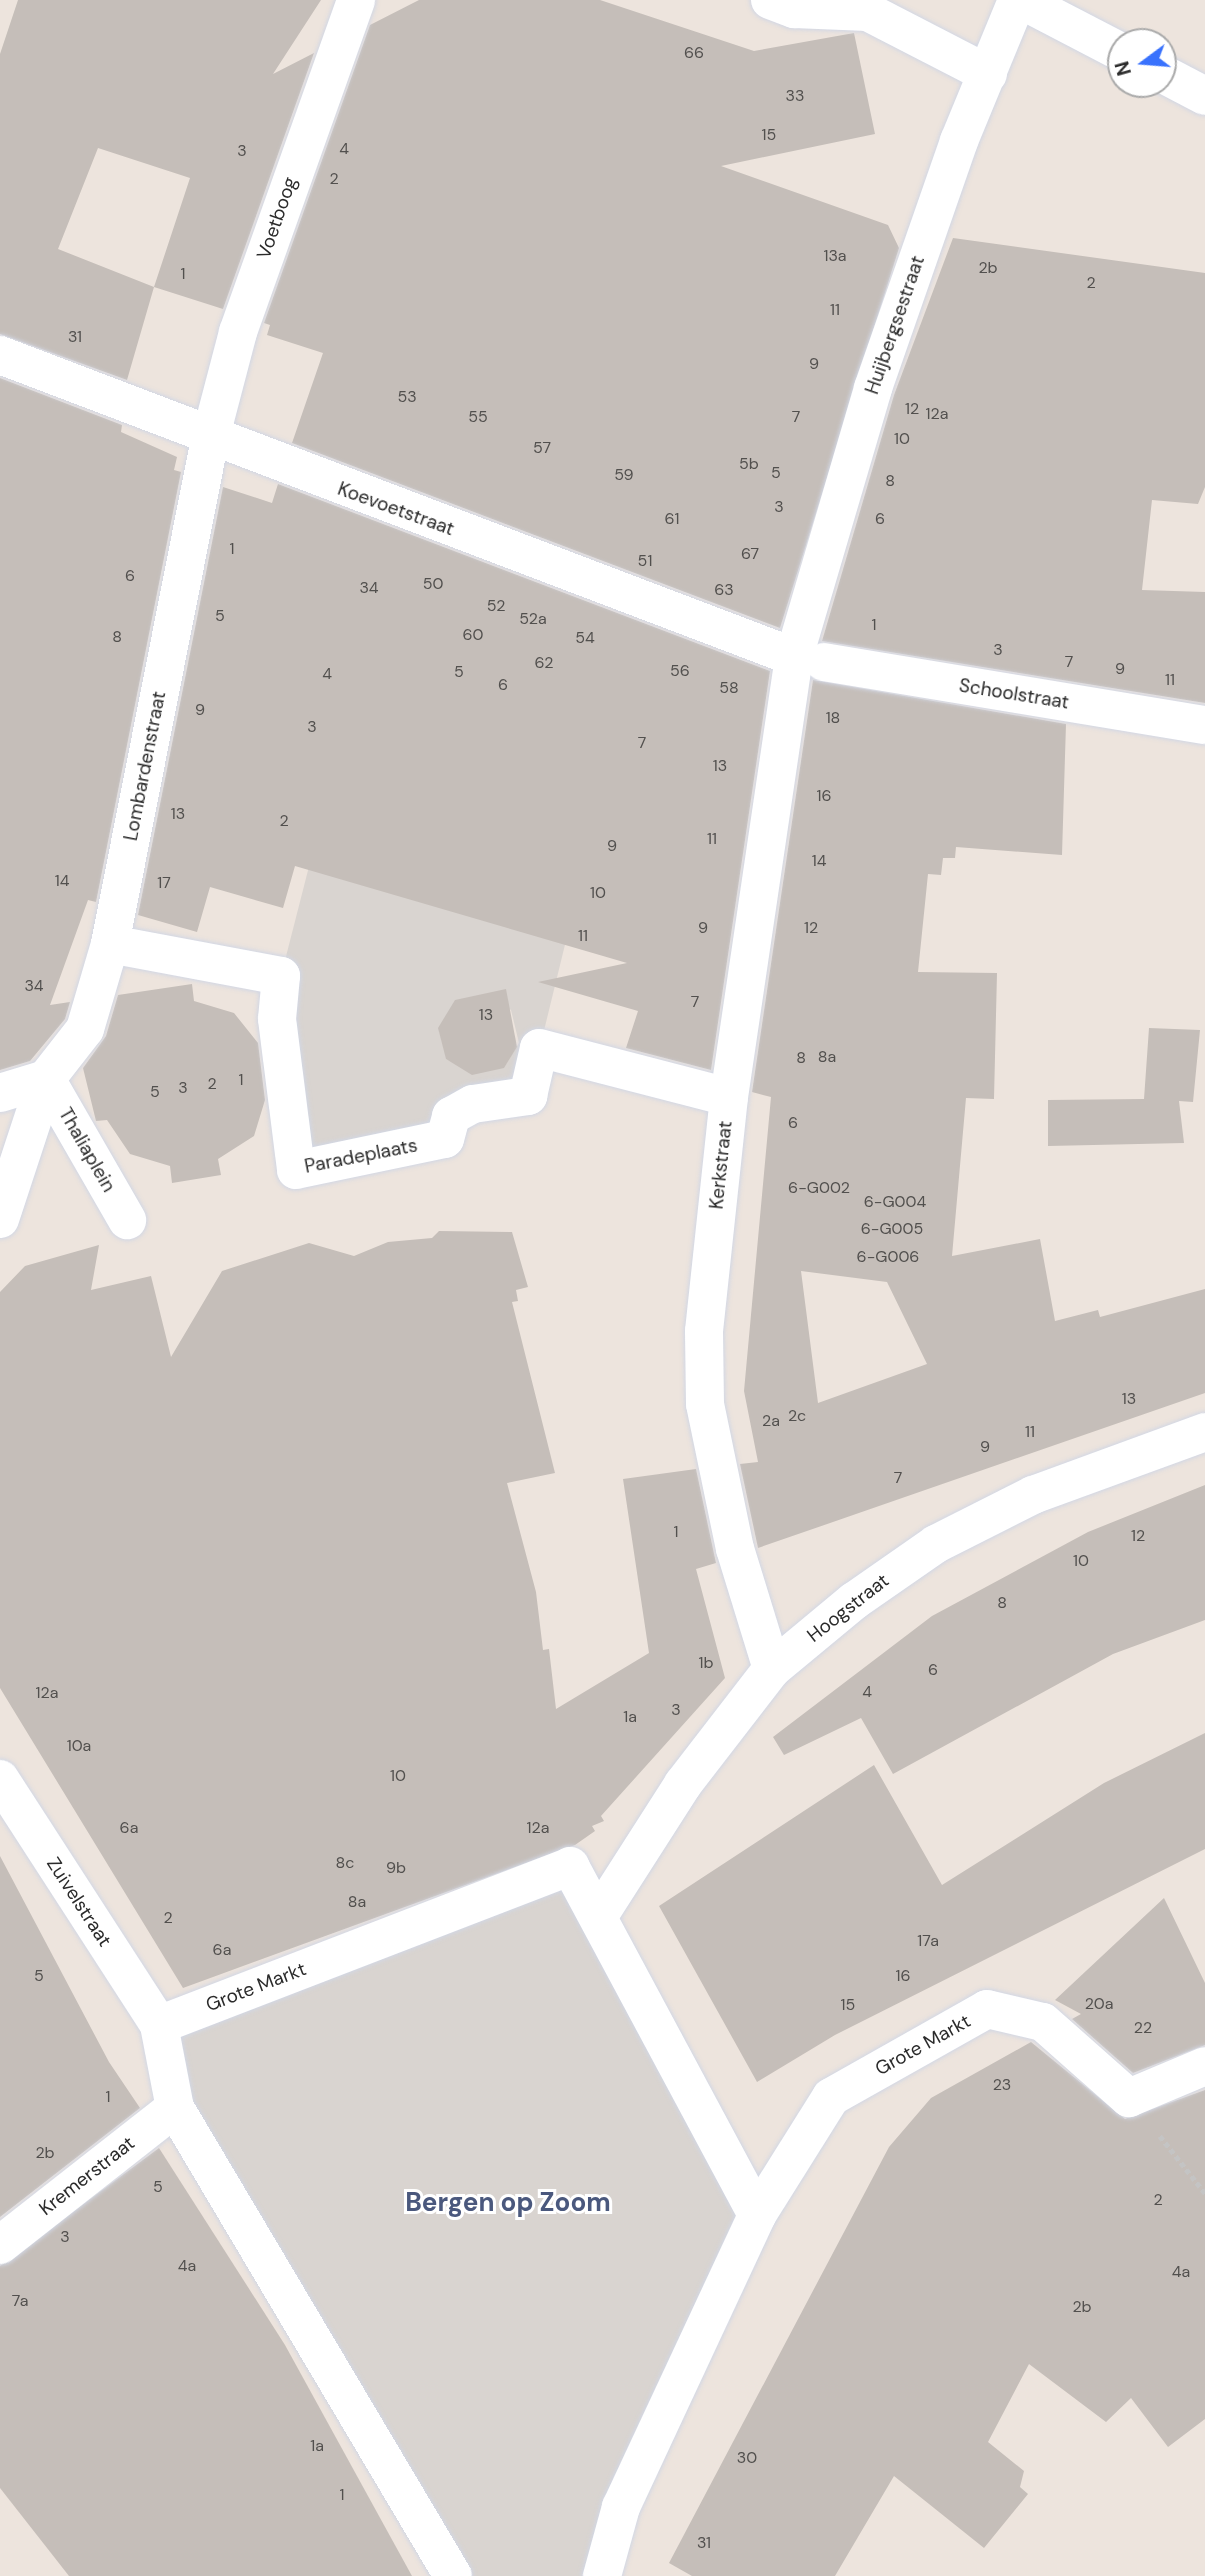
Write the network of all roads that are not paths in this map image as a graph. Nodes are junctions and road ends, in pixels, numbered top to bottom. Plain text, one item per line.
1 (356, 0) edge
2 (769, 0) edge
3 (1019, 0) edge
4 (1107, 45) edge
5 (988, 74) junction
6 (1177, 81) edge
7 (1205, 96) edge
8 (0, 355) edge
9 (209, 439) junction
10 (809, 659) junction
11 (1205, 725) edge
12 (110, 944) junction
13 (46, 1079) junction
14 (0, 1093) edge
15 (729, 1097) junction
16 (0, 1219) edge
17 (127, 1220) dead end
18 (1205, 1432) edge
19 (772, 1669) junction
20 (0, 1779) edge
21 (598, 1917) junction
22 (159, 2025) junction
23 (1205, 2066) edge
24 (175, 2108) junction
25 (757, 2215) junction
26 (0, 2245) edge
27 (436, 2570) edge
28 (602, 2576) edge

1 - 9 street, Voetboog
2 - 5 street
3 - 4 street
3 - 5 street, Huijbergsestraat
5 - 10 street, Huijbergsestraat
6 - 7 street
8 - 9 street, Koevoetstraat
9 - 10 street, Koevoetstraat
9 - 12 street, Lombardenstraat
10 - 11 street, Schoolstraat
10 - 15 street, Kerkstraat
12 - 13 street, Lombardenstraat
12 - 15 street, Paradeplaats
13 - 14 street
13 - 16 street, Lombardenstraat
13 - 17 street, Thaliaplein
15 - 19 street, Kerkstraat
18 - 19 street, Hoogstraat
19 - 21 street, Hoogstraat
20 - 22 street, Zuivelstraat
21 - 22 street, Grote Markt
21 - 25 street, Grote Markt
22 - 24 street
23 - 25 street, Grote Markt
24 - 26 street, Kremerstraat
24 - 27 street
25 - 28 street, Grote Markt

